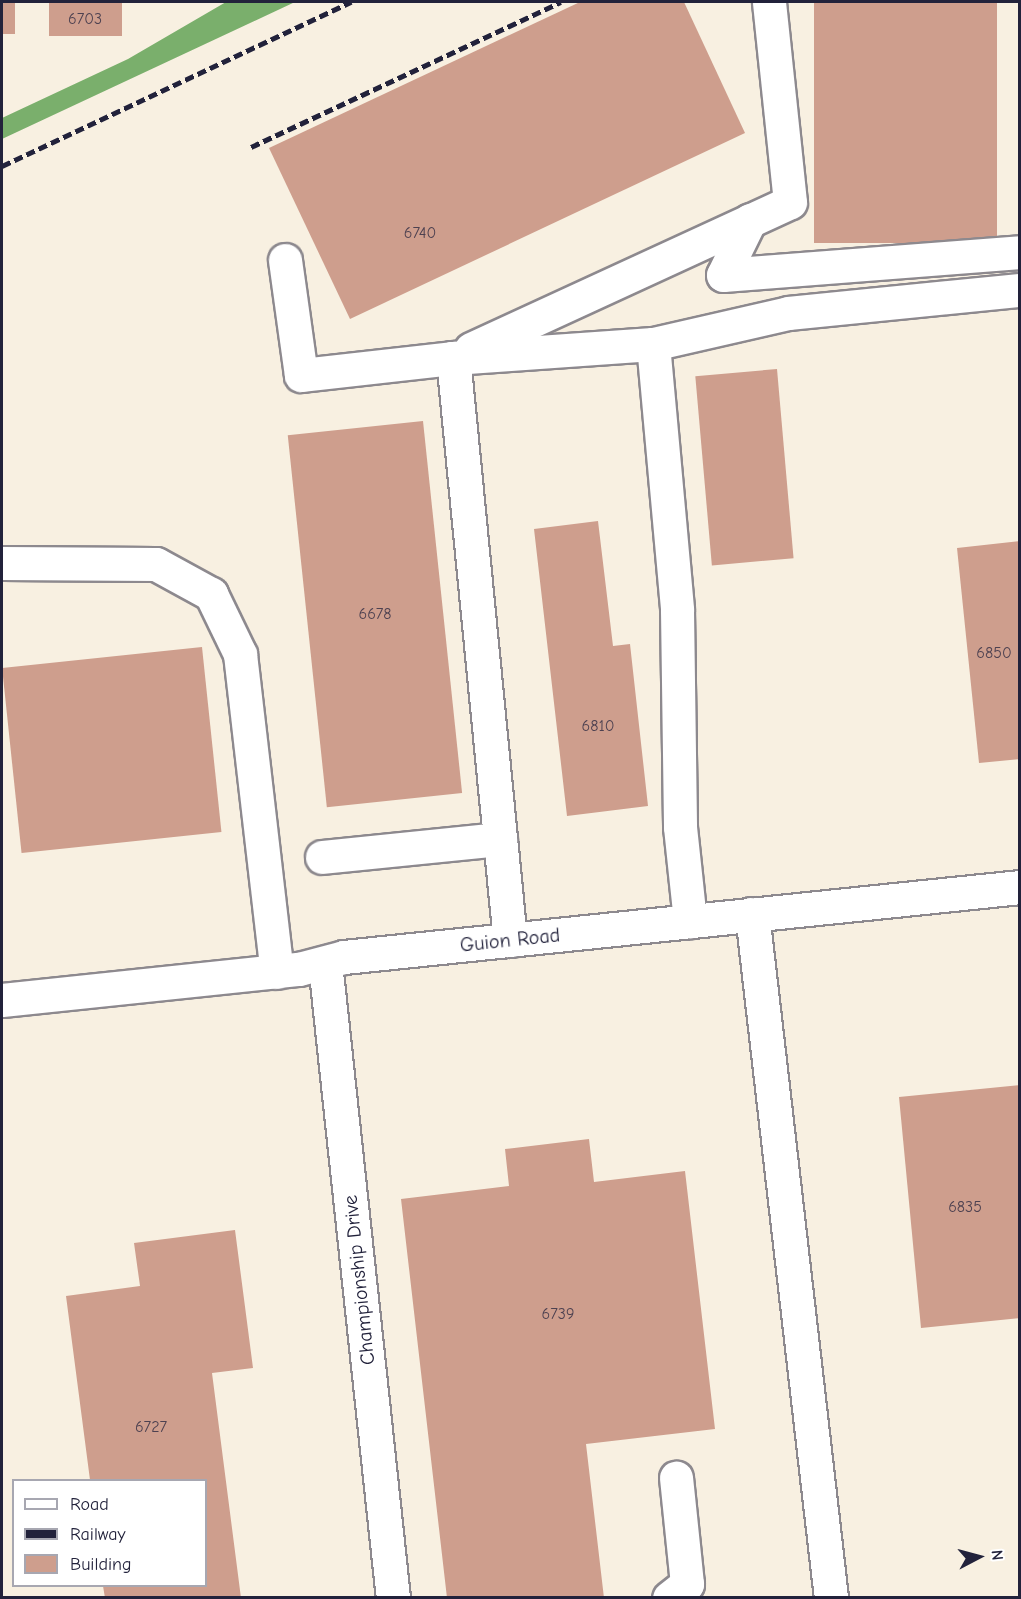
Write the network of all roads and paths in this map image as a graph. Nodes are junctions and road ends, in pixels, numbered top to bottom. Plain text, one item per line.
1 (769, 2) edge
2 (750, 220) junction
3 (1020, 252) edge
4 (285, 260) dead end
5 (1020, 290) edge
6 (653, 344) junction
7 (453, 358) junction
8 (2, 563) edge
9 (500, 839) junction
10 (322, 858) dead end
11 (1020, 887) edge
12 (753, 914) junction
13 (690, 921) junction
14 (510, 940) junction
15 (325, 963) junction
16 (277, 972) junction
17 (2, 1000) edge
18 (676, 1478) dead end
19 (393, 1598) edge
20 (669, 1598) edge
21 (831, 1598) edge

1 - 2 street
2 - 3 street
2 - 7 street
4 - 7 street
5 - 6 street
6 - 7 street
6 - 13 street
7 - 9 street
8 - 16 street
9 - 10 street
9 - 14 street
11 - 12 street, Guion Road
12 - 13 street, Guion Road
12 - 21 street
13 - 14 street, Guion Road
14 - 15 street, Guion Road
15 - 16 street, Guion Road
15 - 19 street, Championship Drive
16 - 17 street, Guion Road
18 - 20 street

